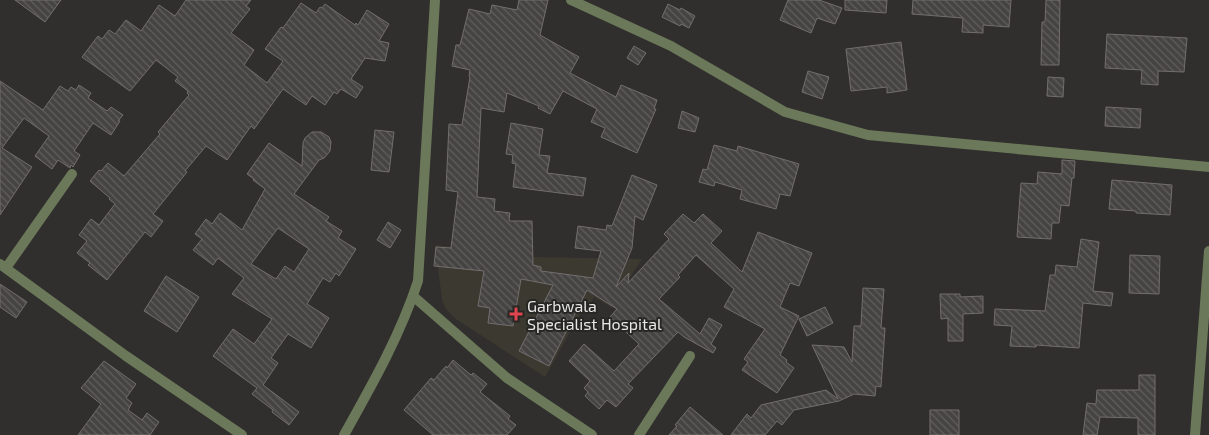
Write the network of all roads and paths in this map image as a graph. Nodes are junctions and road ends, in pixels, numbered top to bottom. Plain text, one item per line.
1 (435, 0) edge
2 (571, 0) edge
3 (1209, 167) edge
4 (72, 174) dead end
5 (1209, 251) edge
6 (3, 266) edge
7 (413, 296) junction
8 (690, 356) dead end
9 (242, 435) edge
10 (344, 435) edge
11 (592, 435) edge
12 (640, 435) edge
13 (1195, 435) edge

1 - 7 street
2 - 3 street
4 - 6 street
5 - 13 street
6 - 9 street
7 - 10 street
7 - 11 street
8 - 12 street

